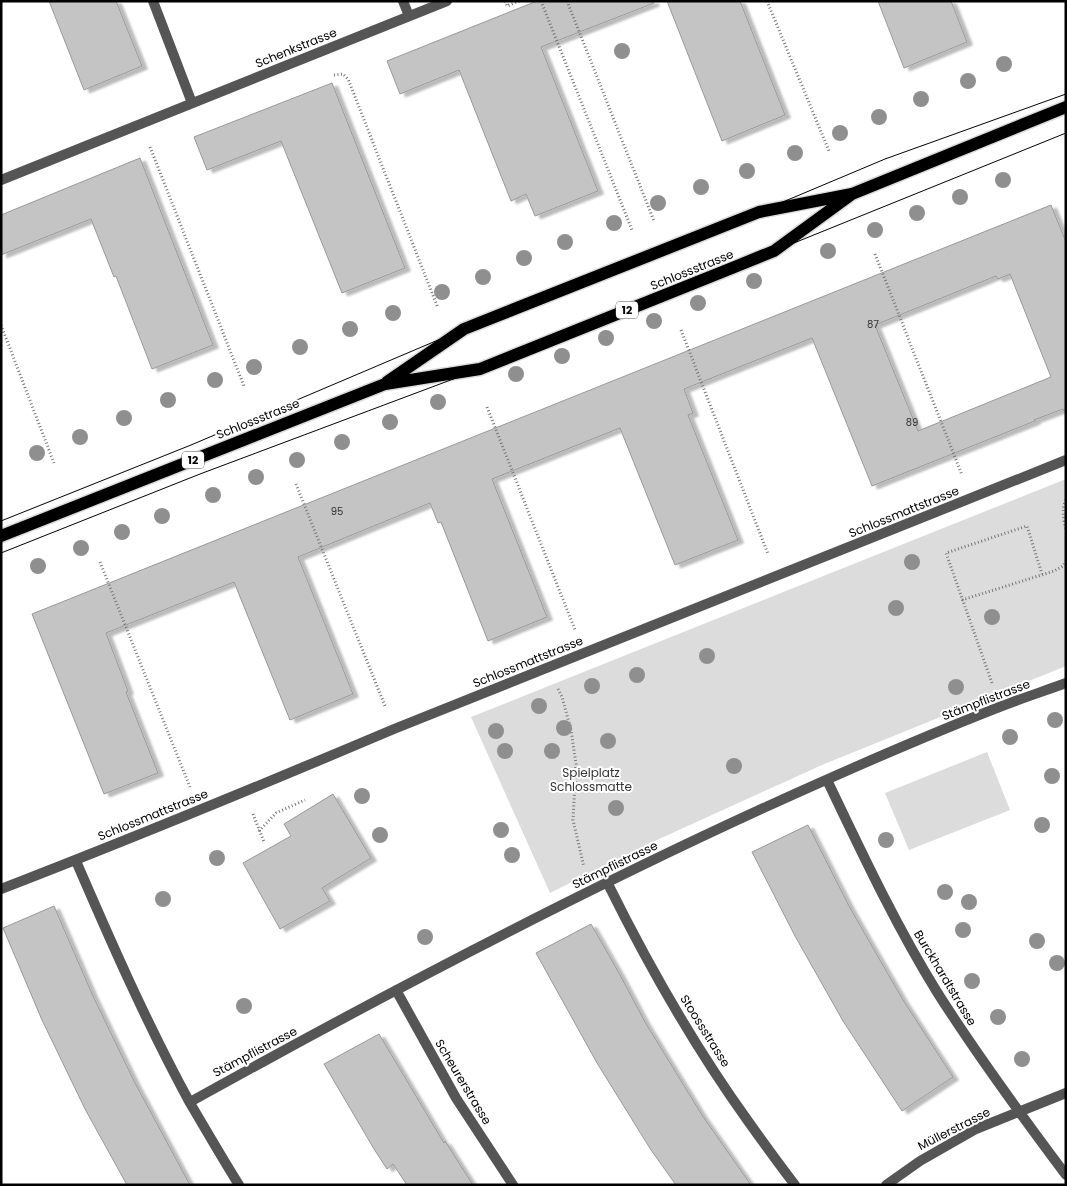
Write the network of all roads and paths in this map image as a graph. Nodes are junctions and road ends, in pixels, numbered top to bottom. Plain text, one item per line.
1 (153, 1) edge
2 (403, 1) edge
3 (447, 1) edge
4 (505, 1) edge
5 (519, 1) edge
6 (541, 1) edge
7 (567, 1) edge
8 (768, 1) edge
9 (409, 16) junction
10 (328, 77) dead end
11 (192, 103) junction
12 (1066, 107) edge
13 (150, 147) dead end
14 (829, 151) dead end
15 (1, 180) edge
16 (852, 194) junction
17 (654, 221) dead end
18 (632, 230) dead end
19 (875, 254) dead end
20 (438, 308) dead end
21 (1, 325) edge
22 (681, 330) dead end
23 (385, 384) junction
24 (244, 386) dead end
25 (487, 407) dead end
26 (1066, 460) edge
27 (54, 463) dead end
28 (296, 484) dead end
29 (971, 498) junction
30 (1066, 500) edge
31 (1066, 531) edge
32 (1, 536) edge
33 (1066, 561) edge
34 (100, 562) dead end
35 (1042, 574) junction
36 (776, 576) junction
37 (962, 600) junction
38 (584, 654) junction
39 (550, 667) junction
40 (1066, 683) edge
41 (1001, 707) junction
42 (394, 729) junction
43 (826, 780) junction
44 (193, 795) dead end
45 (305, 800) dead end
46 (259, 831) dead end
47 (76, 860) junction
48 (607, 882) junction
49 (594, 888) junction
50 (1, 889) edge
51 (396, 990) junction
52 (1066, 1093) edge
53 (190, 1102) junction
54 (1019, 1112) junction
55 (1066, 1175) edge
56 (239, 1185) edge
57 (514, 1185) edge
58 (796, 1185) edge
59 (886, 1185) edge

1 - 11 street
2 - 9 street
3 - 9 street, Schenkstrasse
4 - 5 path
6 - 18 path
7 - 17 path
8 - 14 path
9 - 11 street, Schenkstrasse
10 - 20 path
11 - 15 street, Schenkstrasse
12 - 16 main road, Schlossstrasse / 12
13 - 24 path
16 - 23 main road, Schlossstrasse / 12
16 - 23 main road, Schlossstrasse / 12
19 - 29 path
21 - 27 path
22 - 36 path
23 - 32 main road, Schlossstrasse / 12
25 - 38 path
26 - 29 street, Schlossmattstrasse
28 - 42 path
29 - 36 street, Schlossmattstrasse
30 - 31 path
33 - 35 path
34 - 44 path
35 - 37 path
35 - 37 path
36 - 38 street, Schlossmattstrasse
37 - 41 path
38 - 39 street, Schlossmattstrasse
39 - 42 street, Schlossmattstrasse
39 - 49 path
40 - 41 street, Stämpflistrasse
41 - 43 street, Stämpflistrasse
42 - 47 street, Schlossmattstrasse
43 - 48 street, Stämpflistrasse
43 - 54 street, Burckhardtstrasse
45 - 46 path
47 - 50 street, Schlossmattstrasse
47 - 53 street
48 - 49 street, Stämpflistrasse
48 - 58 street, Stoossstrasse
49 - 51 street, Stämpflistrasse
51 - 53 street, Stämpflistrasse
51 - 57 street, Scheurerstrasse
52 - 54 street, Müllerstrasse
53 - 56 street
54 - 55 street, Burckhardtstrasse
54 - 59 street, Müllerstrasse

